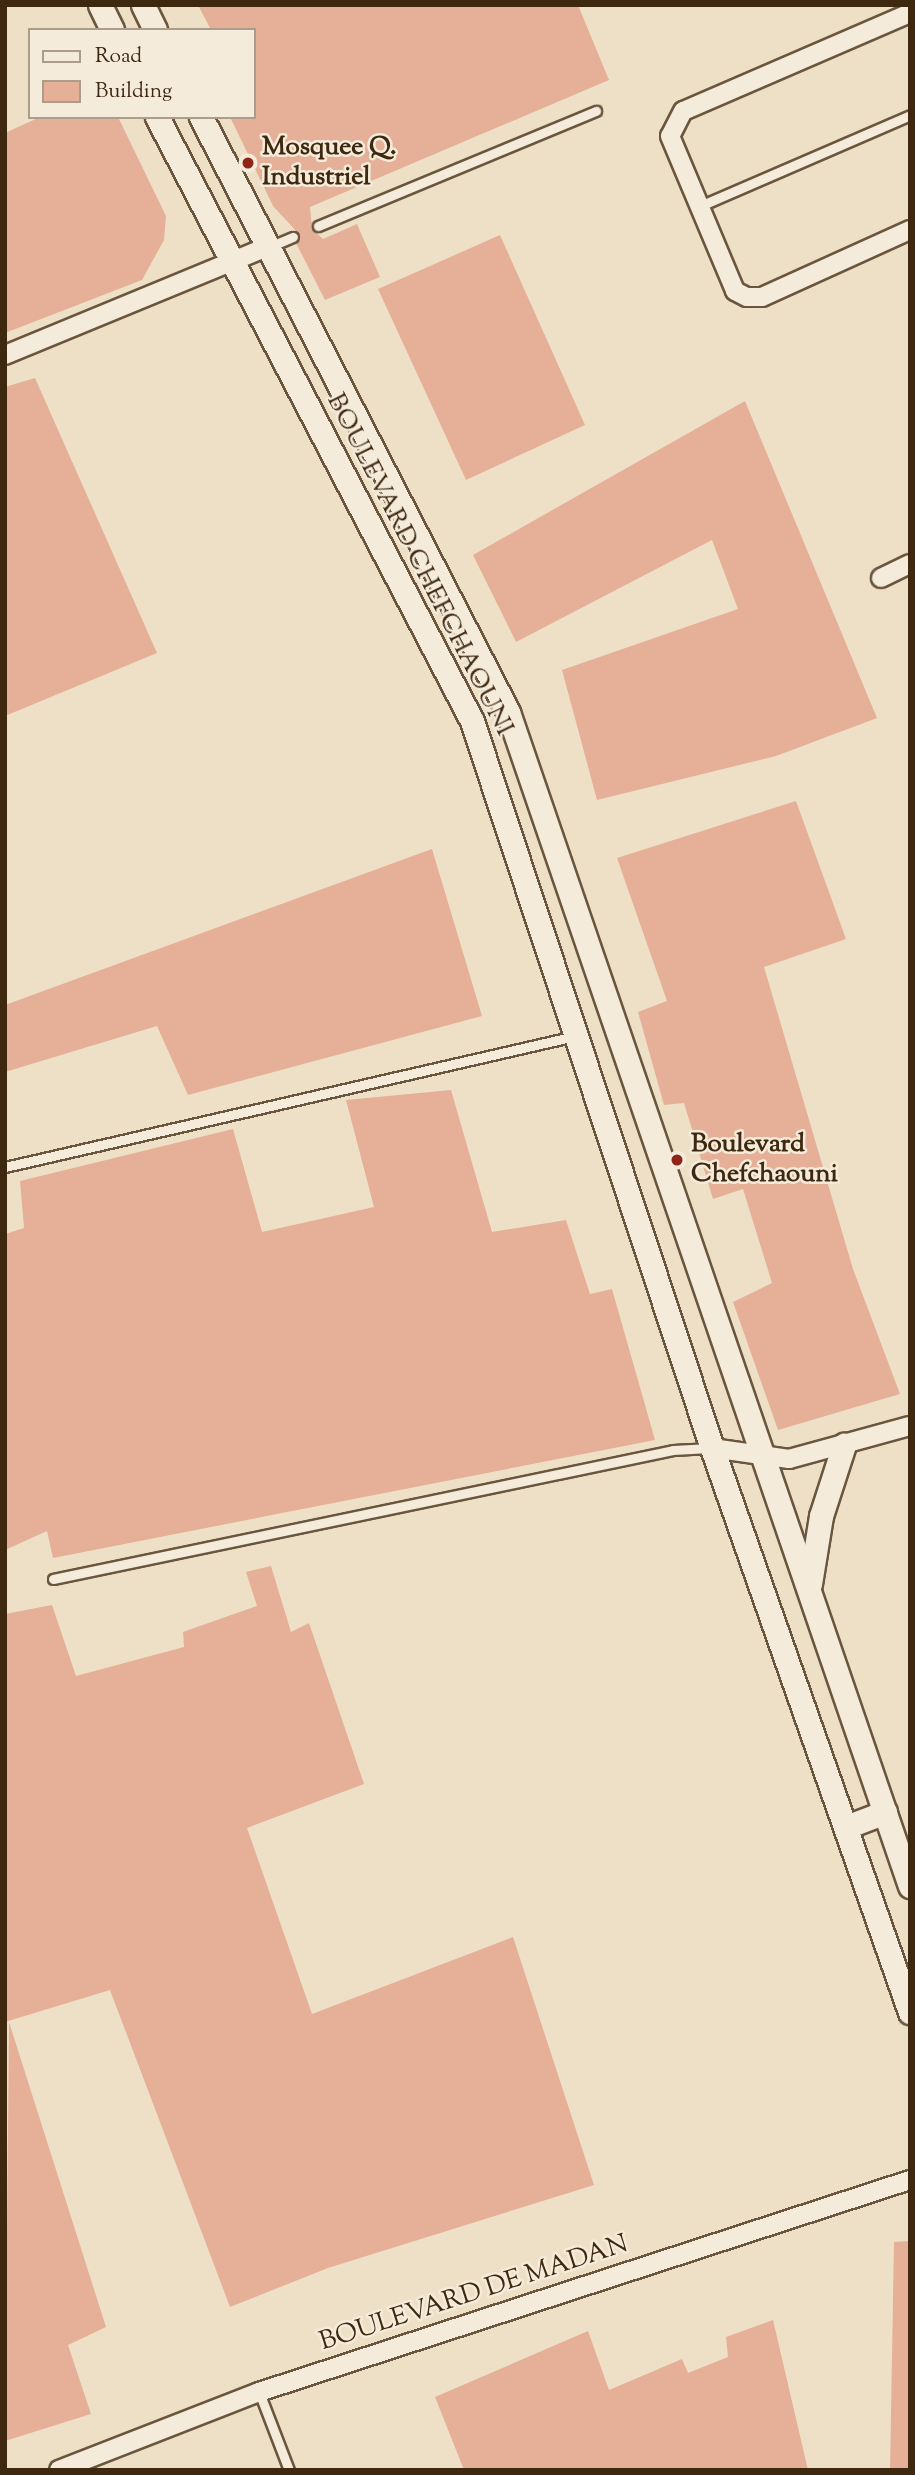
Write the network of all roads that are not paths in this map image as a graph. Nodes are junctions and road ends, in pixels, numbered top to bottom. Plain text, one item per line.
1 (100, 5) edge
2 (143, 5) edge
3 (910, 13) edge
4 (111, 28) edge
5 (154, 28) edge
6 (596, 111) dead end
7 (910, 115) edge
8 (158, 119) edge
9 (202, 119) edge
10 (700, 206) junction
11 (318, 226) dead end
12 (910, 230) edge
13 (293, 236) dead end
14 (267, 247) junction
15 (232, 265) junction
16 (5, 355) edge
17 (910, 564) edge
18 (881, 578) dead end
19 (580, 1035) junction
20 (5, 1167) edge
21 (910, 1426) edge
22 (844, 1445) junction
23 (712, 1448) junction
24 (761, 1459) junction
25 (53, 1579) dead end
26 (809, 1590) junction
27 (885, 1812) junction
28 (846, 1827) junction
29 (910, 1886) edge
30 (910, 2012) edge
31 (910, 2180) edge
32 (259, 2392) junction
33 (59, 2470) edge
34 (289, 2470) edge

1 - 4 street
2 - 5 street
3 - 10 street
6 - 11 lane
7 - 10 lane
8 - 15 street, BOULEVARD CHEFCHAOUNI
9 - 14 street, BOULEVARD CHEFCHAOUNI
10 - 12 street
13 - 14 lane
14 - 15 street
14 - 24 street, BOULEVARD CHEFCHAOUNI
15 - 16 street
15 - 19 street, BOULEVARD CHEFCHAOUNI
17 - 18 street
19 - 20 lane
19 - 23 street, BOULEVARD CHEFCHAOUNI
21 - 22 street
22 - 24 street
22 - 26 street
23 - 24 street
23 - 25 lane
23 - 28 street, BOULEVARD CHEFCHAOUNI
24 - 26 street, BOULEVARD CHEFCHAOUNI
26 - 27 street, BOULEVARD CHEFCHAOUNI
27 - 28 street
27 - 29 street, BOULEVARD CHEFCHAOUNI
28 - 30 street, BOULEVARD CHEFCHAOUNI
31 - 32 street, BOULEVARD DE MADAN
32 - 33 street, BOULEVARD DE MADAN
32 - 34 lane

